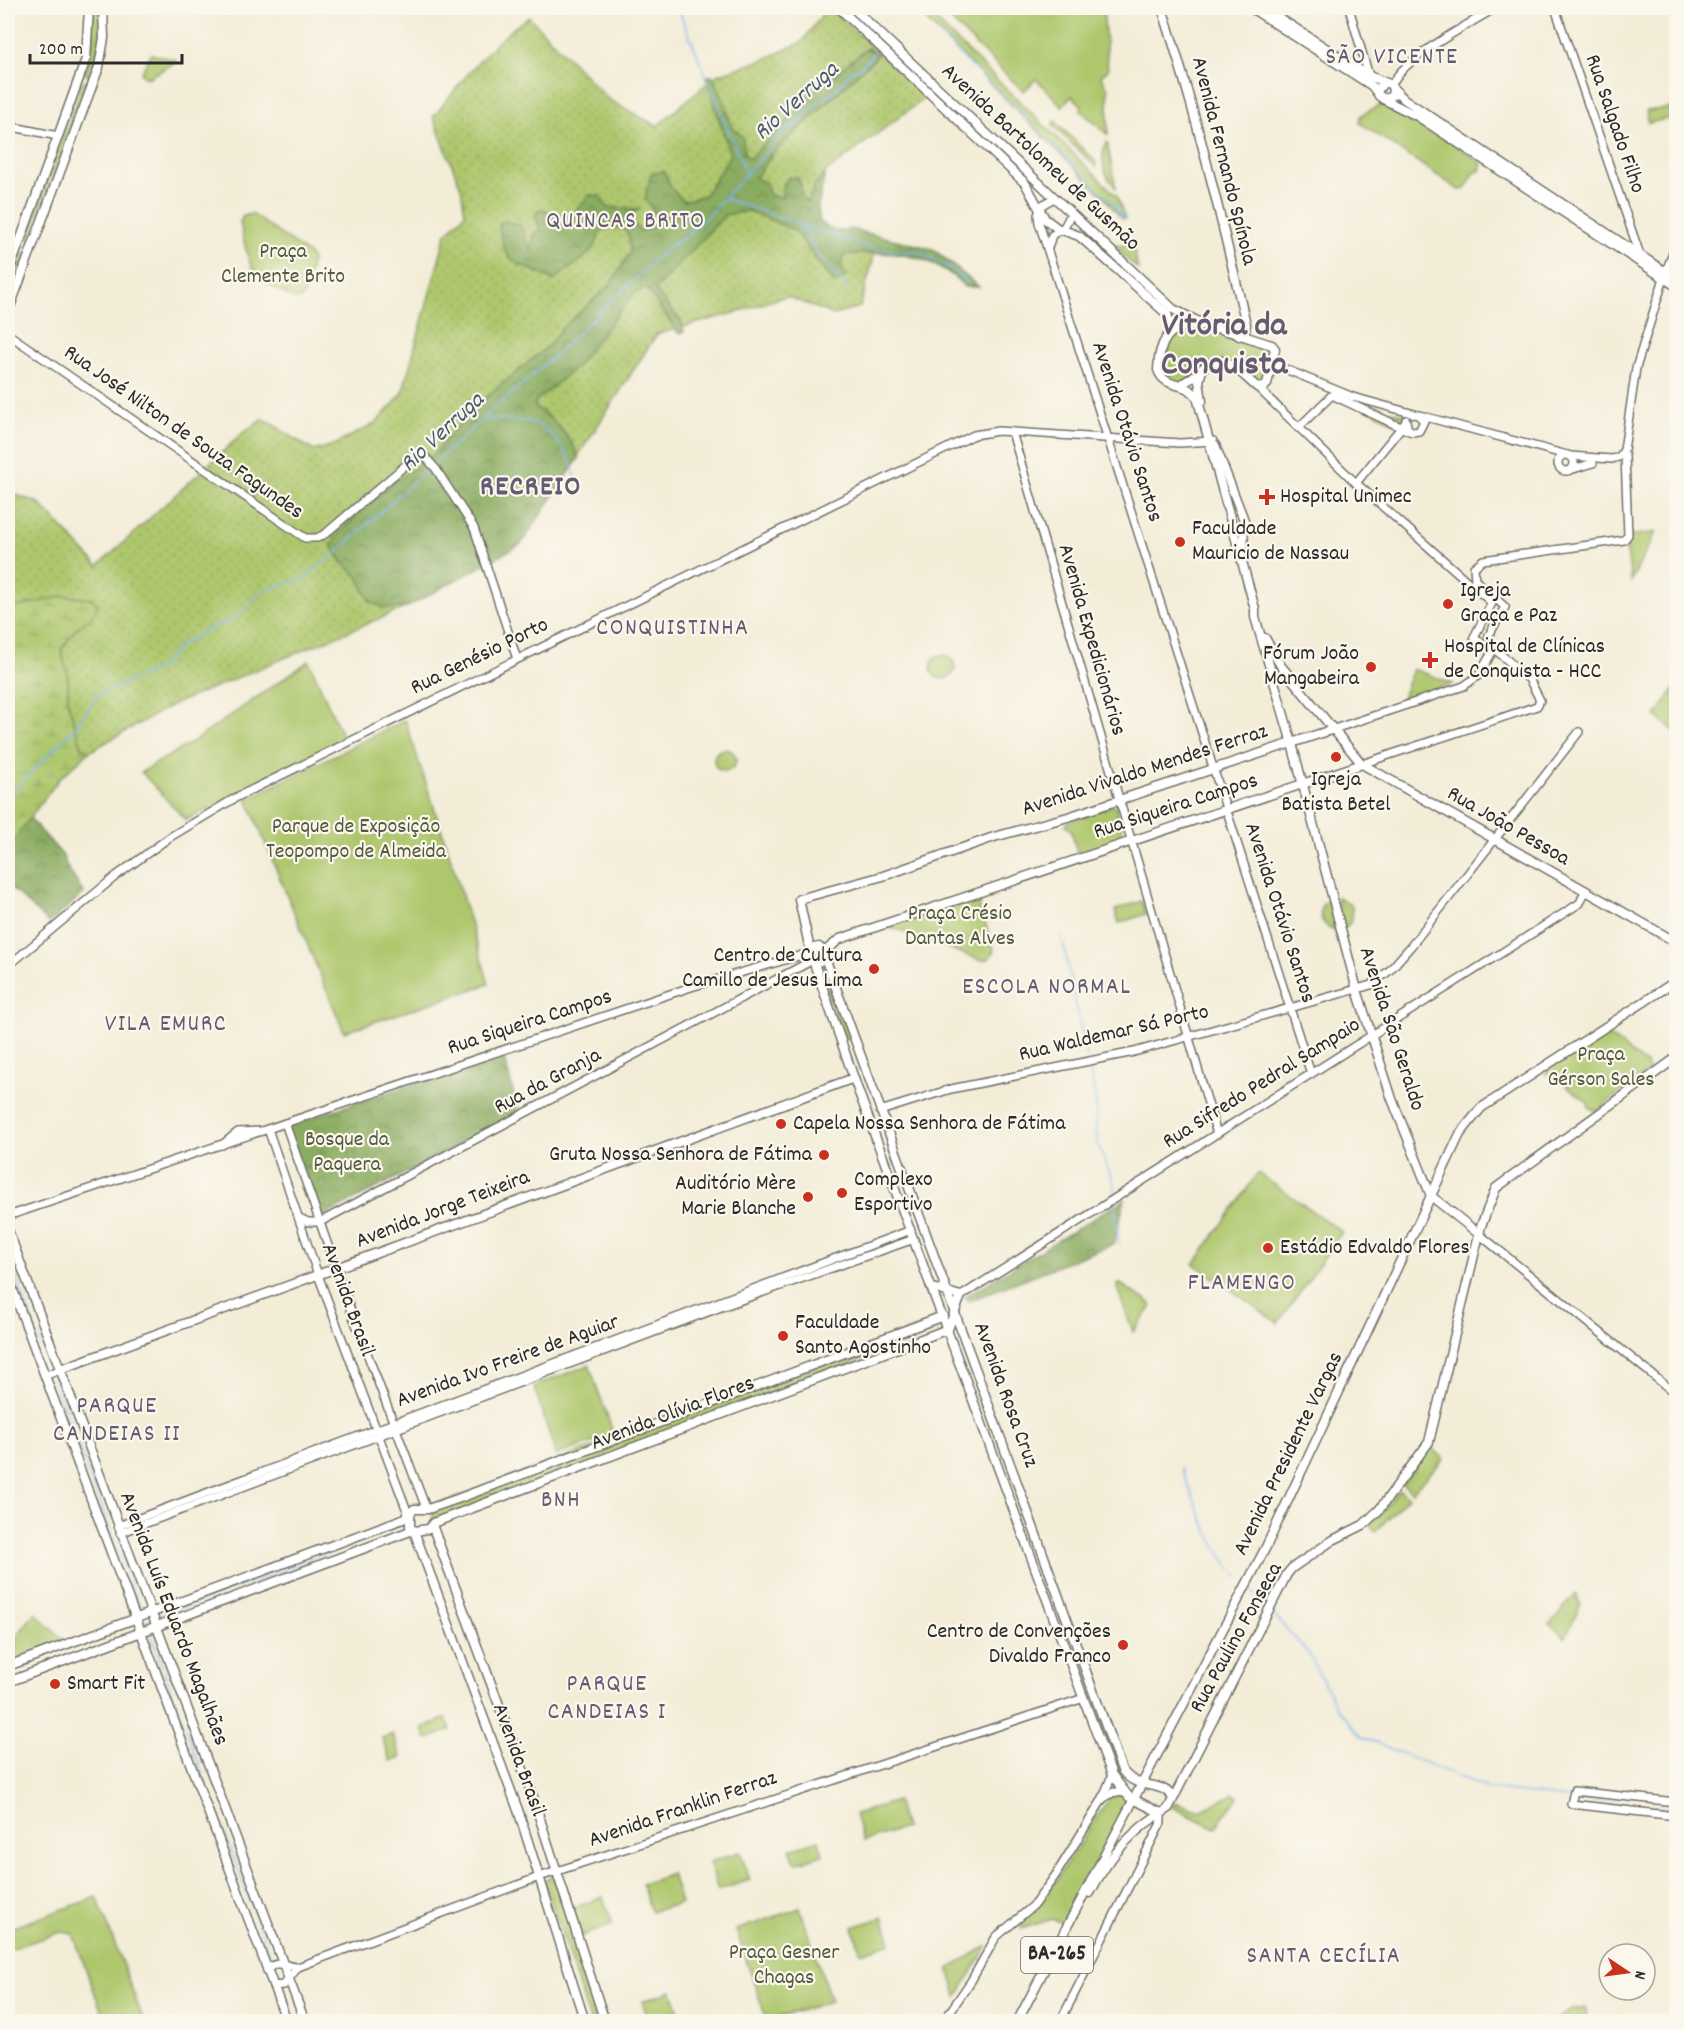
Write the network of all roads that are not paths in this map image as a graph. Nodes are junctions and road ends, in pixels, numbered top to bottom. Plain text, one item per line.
1 (89, 8) edge
2 (103, 8) edge
3 (839, 8) edge
4 (853, 8) edge
5 (1162, 8) edge
6 (1251, 8) edge
7 (1264, 8) edge
8 (1348, 8) edge
9 (1495, 8) edge
10 (1555, 8) edge
11 (1370, 76) junction
12 (80, 77) junction
13 (93, 83) junction
14 (1390, 86) junction
15 (1381, 96) junction
16 (8, 126) edge
17 (58, 136) junction
18 (1494, 162) junction
19 (1054, 198) junction
20 (1039, 209) junction
21 (1071, 214) junction
22 (1063, 229) junction
23 (21, 237) junction
24 (34, 243) junction
25 (1677, 246) edge
26 (1622, 247) junction
27 (1048, 248) junction
28 (1639, 252) junction
29 (13, 259) junction
30 (25, 265) junction
31 (8, 274) edge
32 (1665, 275) junction
33 (1677, 279) edge
34 (1677, 286) edge
35 (8, 312) edge
36 (1207, 326) junction
37 (1172, 330) junction
38 (8, 334) edge
39 (1239, 336) junction
40 (1273, 364) junction
41 (1203, 368) junction
42 (1178, 386) junction
43 (1257, 387) junction
44 (1418, 415) junction
45 (1406, 420) junction
46 (1401, 427) junction
47 (1298, 428) junction
48 (1409, 431) junction
49 (1012, 432) junction
50 (1110, 438) junction
51 (1211, 442) junction
52 (1568, 456) junction
53 (1621, 456) junction
54 (1570, 470) junction
55 (1356, 483) junction
56 (1255, 609) junction
57 (1500, 654) junction
58 (1489, 657) junction
59 (517, 660) junction
60 (1281, 666) junction
61 (1269, 670) junction
62 (1334, 729) junction
63 (1579, 732) dead end
64 (1292, 742) junction
65 (1362, 764) junction
66 (1215, 770) junction
67 (1302, 785) junction
68 (1118, 800) junction
69 (1227, 809) junction
70 (1495, 840) junction
71 (1130, 841) junction
72 (1585, 891) junction
73 (1595, 897) junction
74 (799, 899) joint
75 (1580, 903) junction
76 (1677, 942) edge
77 (824, 954) junction
78 (811, 957) junction
79 (8, 966) edge
80 (1677, 981) edge
81 (1357, 990) junction
82 (1292, 1009) junction
83 (1188, 1037) junction
84 (1370, 1037) junction
85 (855, 1042) junction
86 (843, 1048) junction
87 (1677, 1058) edge
88 (1311, 1074) junction
89 (854, 1078) junction
90 (880, 1111) junction
91 (285, 1123) junction
92 (265, 1130) junction
93 (1217, 1134) junction
94 (1431, 1196) junction
95 (914, 1203) junction
96 (903, 1208) junction
97 (8, 1216) edge
98 (299, 1218) junction
99 (320, 1222) junction
100 (8, 1230) edge
101 (913, 1234) junction
102 (1479, 1234) junction
103 (338, 1268) junction
104 (318, 1275) junction
105 (8, 1277) edge
106 (932, 1288) junction
107 (950, 1295) junction
108 (961, 1296) junction
109 (956, 1311) junction
110 (945, 1321) junction
111 (962, 1328) junction
112 (61, 1369) junction
113 (45, 1376) junction
114 (1677, 1394) edge
115 (396, 1426) junction
116 (377, 1433) junction
117 (1005, 1448) junction
118 (993, 1450) junction
119 (576, 1454) junction
120 (566, 1457) junction
121 (582, 1468) junction
122 (573, 1472) junction
123 (427, 1508) junction
124 (409, 1515) junction
125 (433, 1524) junction
126 (119, 1529) junction
127 (413, 1530) junction
128 (1042, 1548) junction
129 (1031, 1554) junction
130 (150, 1613) junction
131 (136, 1618) junction
132 (156, 1626) junction
133 (141, 1632) junction
134 (1074, 1633) junction
135 (1062, 1637) junction
136 (44, 1652) junction
137 (29, 1658) junction
138 (8, 1666) edge
139 (52, 1666) junction
140 (33, 1673) junction
141 (8, 1682) edge
142 (1084, 1698) junction
143 (1119, 1759) junction
144 (1108, 1764) junction
145 (1112, 1774) junction
146 (1142, 1786) junction
147 (1125, 1793) junction
148 (1173, 1798) junction
149 (1102, 1800) junction
150 (1134, 1800) junction
151 (1677, 1802) edge
152 (1145, 1805) junction
153 (1161, 1813) junction
154 (1677, 1816) edge
155 (1150, 1819) junction
156 (1161, 1823) junction
157 (555, 1872) junction
158 (539, 1876) junction
159 (281, 1964) junction
160 (298, 1967) junction
161 (268, 1969) junction
162 (289, 1980) junction
163 (274, 1986) junction
164 (287, 2022) edge
165 (305, 2022) edge
166 (585, 2022) edge
167 (605, 2022) edge
168 (943, 2022) edge
169 (1017, 2022) edge
170 (1023, 2022) edge
171 (1059, 2022) edge

1 - 12 main road
2 - 13 main road
3 - 20 main road, Avenida Bartolomeu de Gusmão
4 - 19 main road, Avenida Bartolomeu de Gusmão
5 - 39 main road, Avenida Fernando Spínola
6 - 15 main road
7 - 11 main road
8 - 11 street
9 - 14 street
10 - 28 street, Rua Salgado Filho
11 - 14 main road
12 - 13 main road
12 - 17 main road
13 - 24 main road
14 - 15 main road
14 - 15 main road
14 - 18 main road
15 - 18 main road
16 - 17 street
17 - 23 main road
18 - 26 main road
19 - 20 street
19 - 21 main road, Avenida Bartolomeu de Gusmão
20 - 22 main road, Avenida Bartolomeu de Gusmão
20 - 27 street, Avenida Otávio Santos
21 - 22 street
21 - 36 main road, Avenida Bartolomeu de Gusmão
22 - 27 street
22 - 37 main road, Avenida Bartolomeu de Gusmão
23 - 24 main road
23 - 29 main road
24 - 30 main road
25 - 32 main road
26 - 28 main road
26 - 32 main road
27 - 50 street, Avenida Otávio Santos
28 - 32 main road
29 - 30 main road
29 - 31 main road
30 - 35 main road
32 - 33 main road
32 - 34 main road
32 - 53 street
36 - 37 main road
36 - 39 main road
37 - 42 main road, Avenida São Geraldo
38 - 59 street, Rua José Nilton de Souza Fagundes
39 - 40 main road
40 - 43 main road
40 - 44 street
41 - 42 main road
41 - 43 main road
41 - 51 main road, Avenida São Geraldo
42 - 51 main road, Avenida São Geraldo
43 - 47 street
44 - 45 street
44 - 48 street
44 - 52 street
45 - 46 street
45 - 48 street
46 - 47 street
46 - 48 street
46 - 55 street
47 - 55 street
49 - 50 street, Rua Genésio Porto
49 - 59 street, Rua Genésio Porto
49 - 68 street, Avenida Expedicionários
50 - 51 street, Rua Genésio Porto
50 - 66 street, Avenida Otávio Santos
51 - 56 main road, Avenida São Geraldo
52 - 53 street
52 - 54 street
52 - 54 street
53 - 54 street
53 - 57 street
55 - 58 street
56 - 60 main road, Rua João Pessoa
56 - 61 main road, Avenida São Geraldo
57 - 58 street
57 - 65 street, Rua Siqueira Campos
58 - 62 street, Avenida Vivaldo Mendes Ferraz
59 - 79 street, Rua Genésio Porto
60 - 61 main road
60 - 62 main road, Rua João Pessoa
61 - 64 main road, Avenida São Geraldo
62 - 64 main road, Avenida Vivaldo Mendes Ferraz
62 - 65 main road, Rua João Pessoa
63 - 70 street, Rua Waldemar Sá Porto
64 - 66 main road, Avenida Vivaldo Mendes Ferraz
64 - 67 main road, Avenida São Geraldo
65 - 67 main road, Rua Siqueira Campos
65 - 70 main road, Rua João Pessoa
66 - 68 main road, Avenida Vivaldo Mendes Ferraz
66 - 69 street, Avenida Otávio Santos
67 - 69 main road, Rua Siqueira Campos
67 - 81 main road, Avenida São Geraldo
68 - 71 street, Avenida Expedicionários
68 - 74 main road, Avenida Vivaldo Mendes Ferraz
69 - 71 main road, Rua Siqueira Campos
69 - 82 street, Avenida Otávio Santos
70 - 72 main road, Rua João Pessoa
70 - 81 street, Rua Waldemar Sá Porto
71 - 77 main road, Rua Siqueira Campos
71 - 83 street, Avenida Expedicionários
72 - 73 main road, Rua João Pessoa
72 - 75 street
73 - 75 street, Rua Sifredo Pedral Sampaio
73 - 76 main road, Rua João Pessoa
74 - 78 main road, Avenida Rosa Cruz
75 - 84 street, Rua Sifredo Pedral Sampaio
77 - 78 main road
77 - 78 main road
77 - 85 main road, Avenida Rosa Cruz
78 - 86 main road, Avenida Rosa Cruz
78 - 91 street, Rua Siqueira Campos
78 - 99 street, Rua da Granja
80 - 94 main road, Avenida Presidente Vargas
81 - 82 street, Rua Waldemar Sá Porto
81 - 84 main road, Avenida São Geraldo
82 - 83 street, Rua Waldemar Sá Porto
82 - 88 street, Avenida Otávio Santos
83 - 90 street, Rua Waldemar Sá Porto
83 - 93 street, Avenida Expedicionários
84 - 88 street, Rua Sifredo Pedral Sampaio
84 - 94 main road, Avenida São Geraldo
85 - 86 main road
85 - 90 main road, Avenida Rosa Cruz
86 - 89 main road, Avenida Rosa Cruz
87 - 102 main road
88 - 93 street, Rua Sifredo Pedral Sampaio
89 - 96 main road, Avenida Rosa Cruz
89 - 103 main road, Avenida Jorge Teixeira
90 - 95 main road, Avenida Rosa Cruz
91 - 92 street, Rua Siqueira Campos
91 - 99 street, Avenida Brasil
92 - 97 street, Rua Siqueira Campos
92 - 98 street, Avenida Brasil
93 - 108 street, Rua Sifredo Pedral Sampaio
94 - 102 main road
94 - 146 main road, Avenida Presidente Vargas
95 - 96 main road
95 - 107 main road, Avenida Rosa Cruz
96 - 101 main road, Avenida Rosa Cruz
98 - 99 street
98 - 104 street, Avenida Brasil
99 - 103 street, Avenida Brasil
100 - 112 main road, Avenida Luís Eduardo Magalhães
101 - 106 main road, Avenida Rosa Cruz
101 - 115 street, Avenida Ivo Freire de Aguiar
102 - 114 street
102 - 148 main road, Rua Paulino Fonseca
103 - 104 main road, Avenida Jorge Teixeira
103 - 115 street, Avenida Brasil
104 - 112 main road, Avenida Jorge Teixeira
104 - 116 street, Avenida Brasil
105 - 113 main road, Avenida Luís Eduardo Magalhães
106 - 107 main road
106 - 110 main road, Avenida Rosa Cruz
107 - 108 main road
107 - 109 main road, Avenida Rosa Cruz
108 - 109 main road
109 - 110 main road
109 - 111 main road, Avenida Rosa Cruz
110 - 111 main road
110 - 118 main road, Avenida Rosa Cruz
110 - 119 main road, Avenida Olívia Flores
110 - 121 main road, Avenida Olívia Flores
111 - 117 main road, Avenida Rosa Cruz
112 - 113 street, Avenida Jorge Teixeira
112 - 126 main road, Avenida Luís Eduardo Magalhães
113 - 131 main road, Avenida Luís Eduardo Magalhães
115 - 116 street, Avenida Ivo Freire de Aguiar
115 - 123 street, Avenida Brasil
116 - 124 street, Avenida Brasil
116 - 126 street, Avenida Ivo Freire de Aguiar
117 - 118 main road
117 - 128 main road, Avenida Rosa Cruz
118 - 129 main road, Avenida Rosa Cruz
119 - 120 main road, Avenida Olívia Flores
119 - 121 main road
120 - 122 main road
120 - 123 main road, Avenida Olívia Flores
121 - 122 main road, Avenida Olívia Flores
122 - 125 main road, Avenida Olívia Flores
123 - 124 main road, Avenida Olívia Flores
123 - 125 main road, Avenida Brasil
124 - 127 main road, Avenida Brasil
124 - 130 main road, Avenida Olívia Flores
125 - 127 main road, Avenida Olívia Flores
125 - 157 main road, Avenida Brasil
126 - 130 main road, Avenida Luís Eduardo Magalhães
127 - 132 main road, Avenida Olívia Flores
127 - 158 main road, Avenida Brasil
128 - 129 main road
128 - 134 main road, Avenida Rosa Cruz
129 - 135 main road, Avenida Rosa Cruz
130 - 131 main road, Avenida Olívia Flores
130 - 132 main road, Avenida Luís Eduardo Magalhães
131 - 133 main road, Avenida Luís Eduardo Magalhães
131 - 136 main road, Avenida Olívia Flores
132 - 133 main road, Avenida Olívia Flores
132 - 159 main road, Avenida Luís Eduardo Magalhães
133 - 139 main road, Avenida Olívia Flores
133 - 161 main road, Avenida Luís Eduardo Magalhães
134 - 135 main road
134 - 143 main road, Avenida Rosa Cruz
135 - 142 main road, Avenida Rosa Cruz
136 - 137 main road, Avenida Olívia Flores
136 - 139 main road
137 - 138 main road, Avenida Olívia Flores
137 - 140 main road
139 - 140 main road, Avenida Olívia Flores
140 - 141 main road, Avenida Olívia Flores
142 - 144 main road, Avenida Rosa Cruz
142 - 157 street, Avenida Franklin Ferraz
143 - 144 main road
143 - 146 main road, Avenida Rosa Cruz
144 - 145 main road, Avenida Rosa Cruz
145 - 147 main road, Avenida Rosa Cruz
145 - 149 street
146 - 148 main road
146 - 150 main road, Avenida Presidente Vargas
146 - 152 main road
147 - 149 street
147 - 150 main road, Avenida Rosa Cruz
148 - 153 main road
149 - 168 street
150 - 152 main road, Avenida Rosa Cruz
150 - 169 main road, Avenida Presidente Vargas
151 - 154 street
152 - 153 main road
153 - 155 main road
153 - 156 street
155 - 156 street
155 - 170 main road, BA-265
156 - 171 street
157 - 158 street, Avenida Franklin Ferraz
157 - 167 main road, Avenida Brasil
158 - 160 street, Avenida Franklin Ferraz
158 - 166 main road, Avenida Brasil
159 - 160 street
159 - 161 street
159 - 162 main road, Avenida Luís Eduardo Magalhães
160 - 162 street
161 - 163 main road, Avenida Luís Eduardo Magalhães
162 - 163 street
162 - 165 main road, Avenida Luís Eduardo Magalhães
163 - 164 main road, Avenida Luís Eduardo Magalhães

